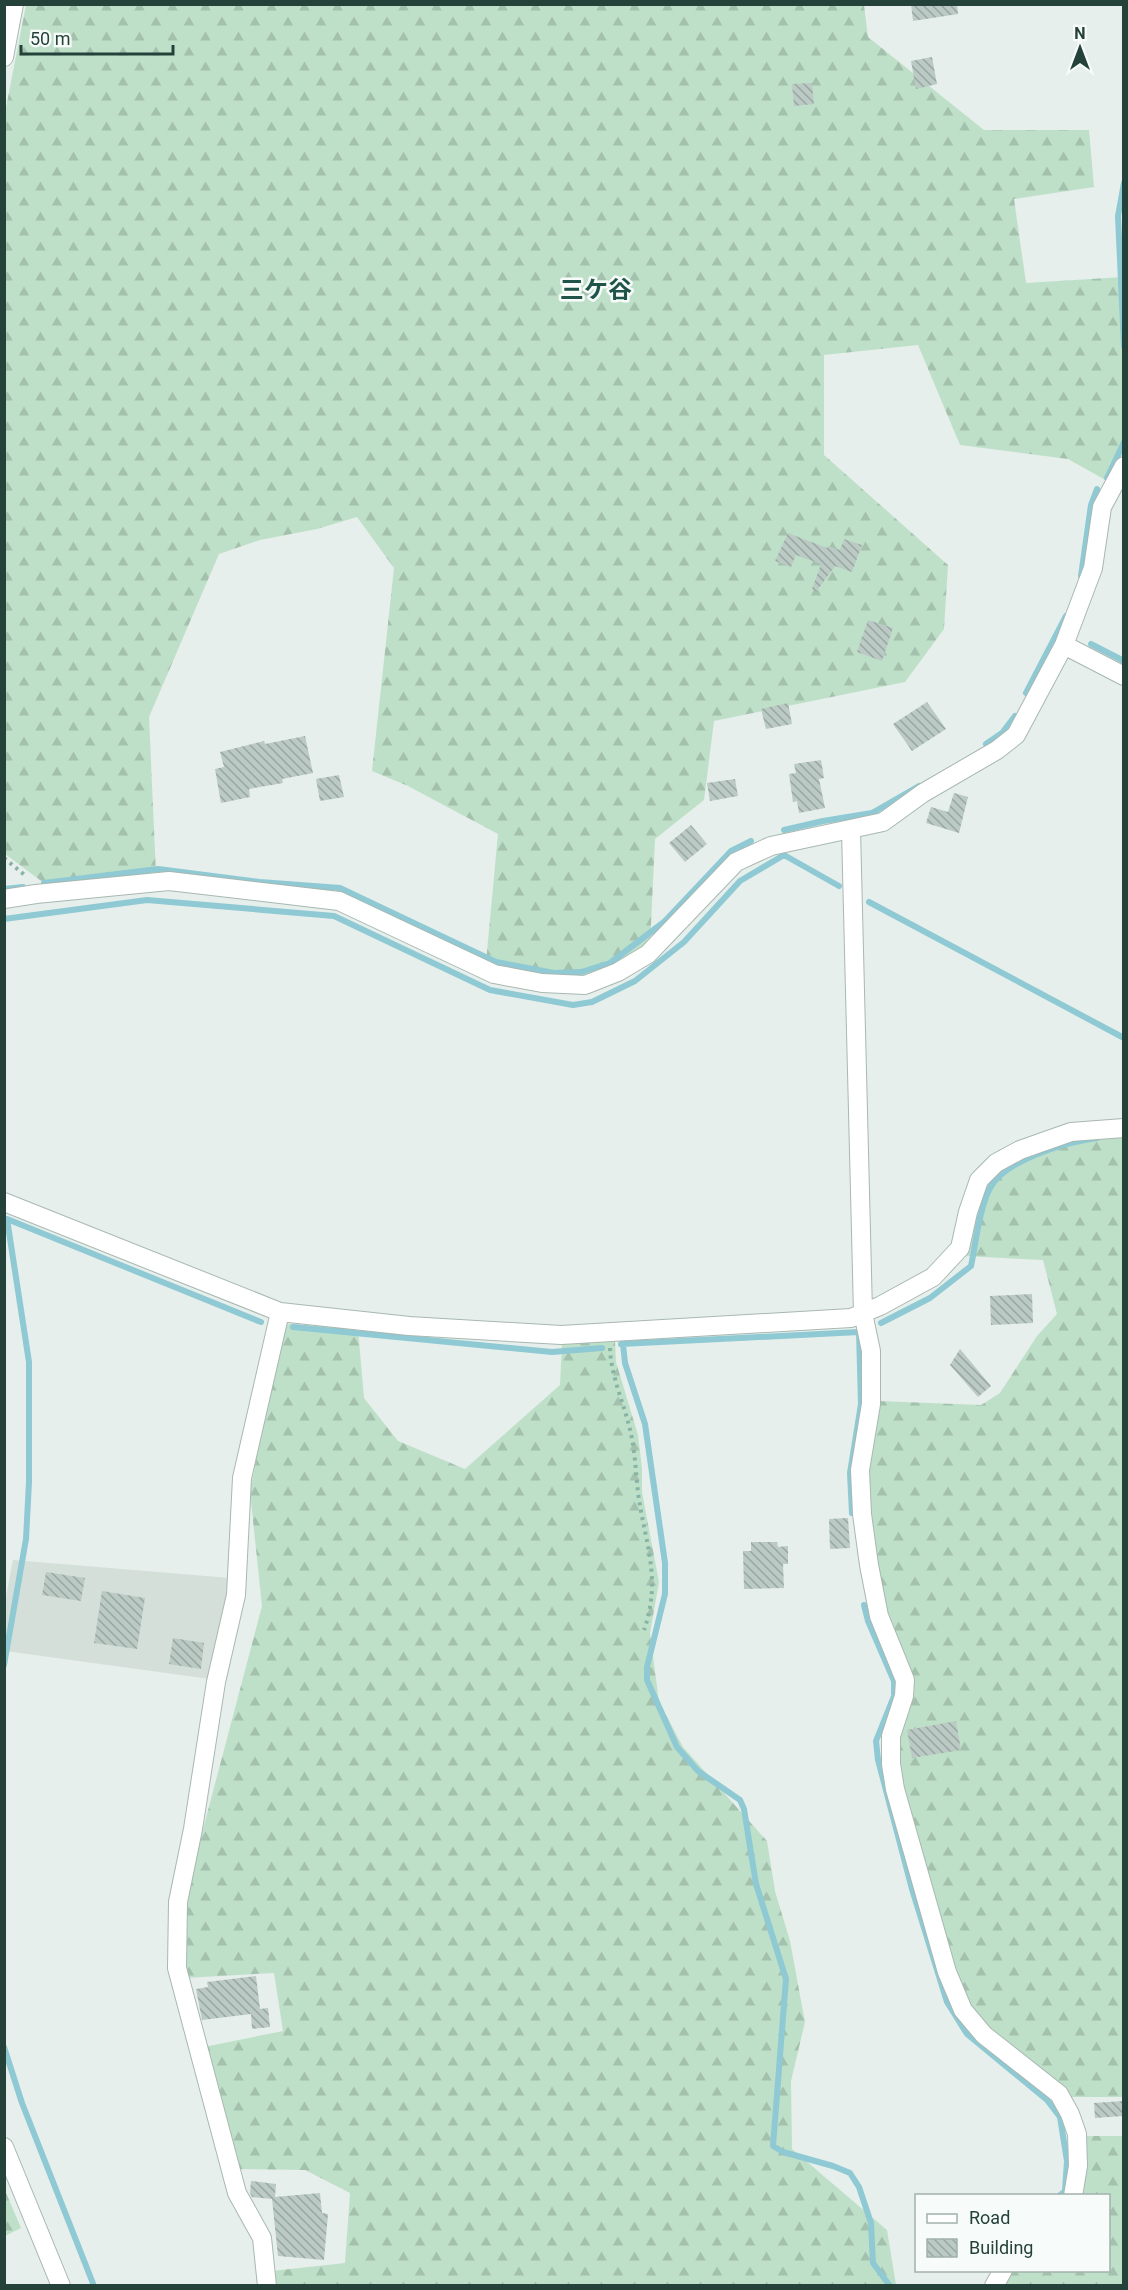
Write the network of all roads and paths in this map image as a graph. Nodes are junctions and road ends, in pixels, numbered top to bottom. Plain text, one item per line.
1 (14, 4) edge
2 (4, 57) edge
3 (1124, 466) edge
4 (1064, 645) junction
5 (1124, 676) edge
6 (851, 830) junction
7 (4, 858) edge
8 (36, 894) junction
9 (4, 899) edge
10 (1124, 1128) edge
11 (4, 1202) edge
12 (280, 1312) junction
13 (863, 1313) junction
14 (609, 1332) junction
15 (644, 1630) dead end
16 (4, 2147) edge
17 (1073, 2194) edge
18 (1002, 2272) edge
19 (61, 2286) edge
20 (267, 2286) edge
21 (994, 2286) edge

1 - 2 street
3 - 4 street
4 - 5 street
4 - 6 street
6 - 8 street
6 - 13 street
7 - 8 path
8 - 9 street
10 - 13 street
11 - 12 street
12 - 14 street
12 - 20 street
13 - 14 street
13 - 17 street
14 - 15 path
16 - 19 street
18 - 21 street

